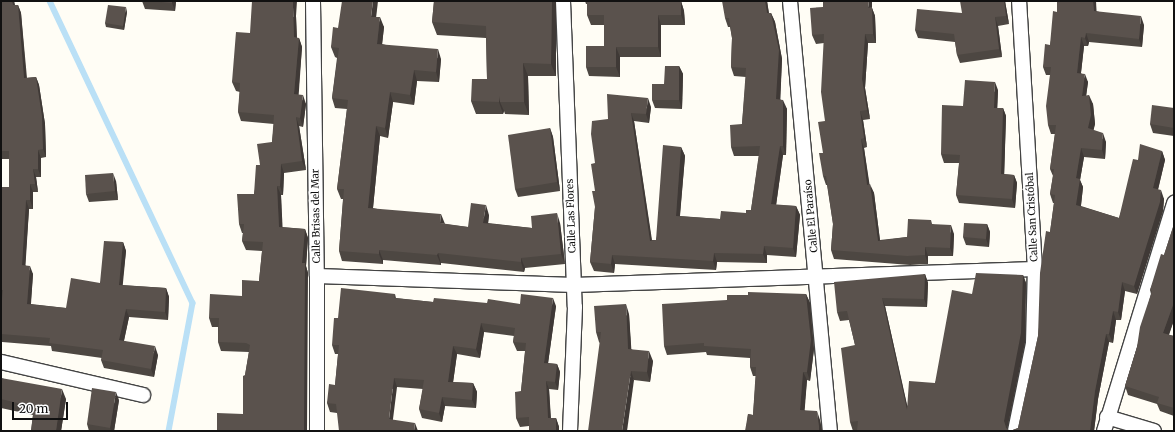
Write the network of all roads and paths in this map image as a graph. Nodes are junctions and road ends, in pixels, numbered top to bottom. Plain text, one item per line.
1 (313, 1) edge
2 (563, 1) edge
3 (790, 1) edge
4 (1019, 1) edge
5 (1174, 203) edge
6 (1035, 269) junction
7 (816, 275) junction
8 (318, 276) junction
9 (574, 285) junction
10 (1, 362) edge
11 (143, 395) dead end
12 (1107, 417) junction
13 (317, 431) edge
14 (570, 431) edge
15 (830, 431) edge
16 (1015, 431) edge
17 (1104, 431) edge
18 (1154, 431) edge

1 - 8 street, Calle Brisas del Mar
2 - 9 street, Calle Las Flores
3 - 7 street, Calle El Paraíso
4 - 6 street, Calle San Cristóbal
5 - 12 street
6 - 7 street
6 - 16 street, Calle San Cristóbal
7 - 9 street
7 - 15 street, Calle El Paraíso
8 - 9 street
8 - 13 street, Calle Brisas del Mar
9 - 14 street, Calle Las Flores
10 - 11 street
12 - 17 street
12 - 18 street

